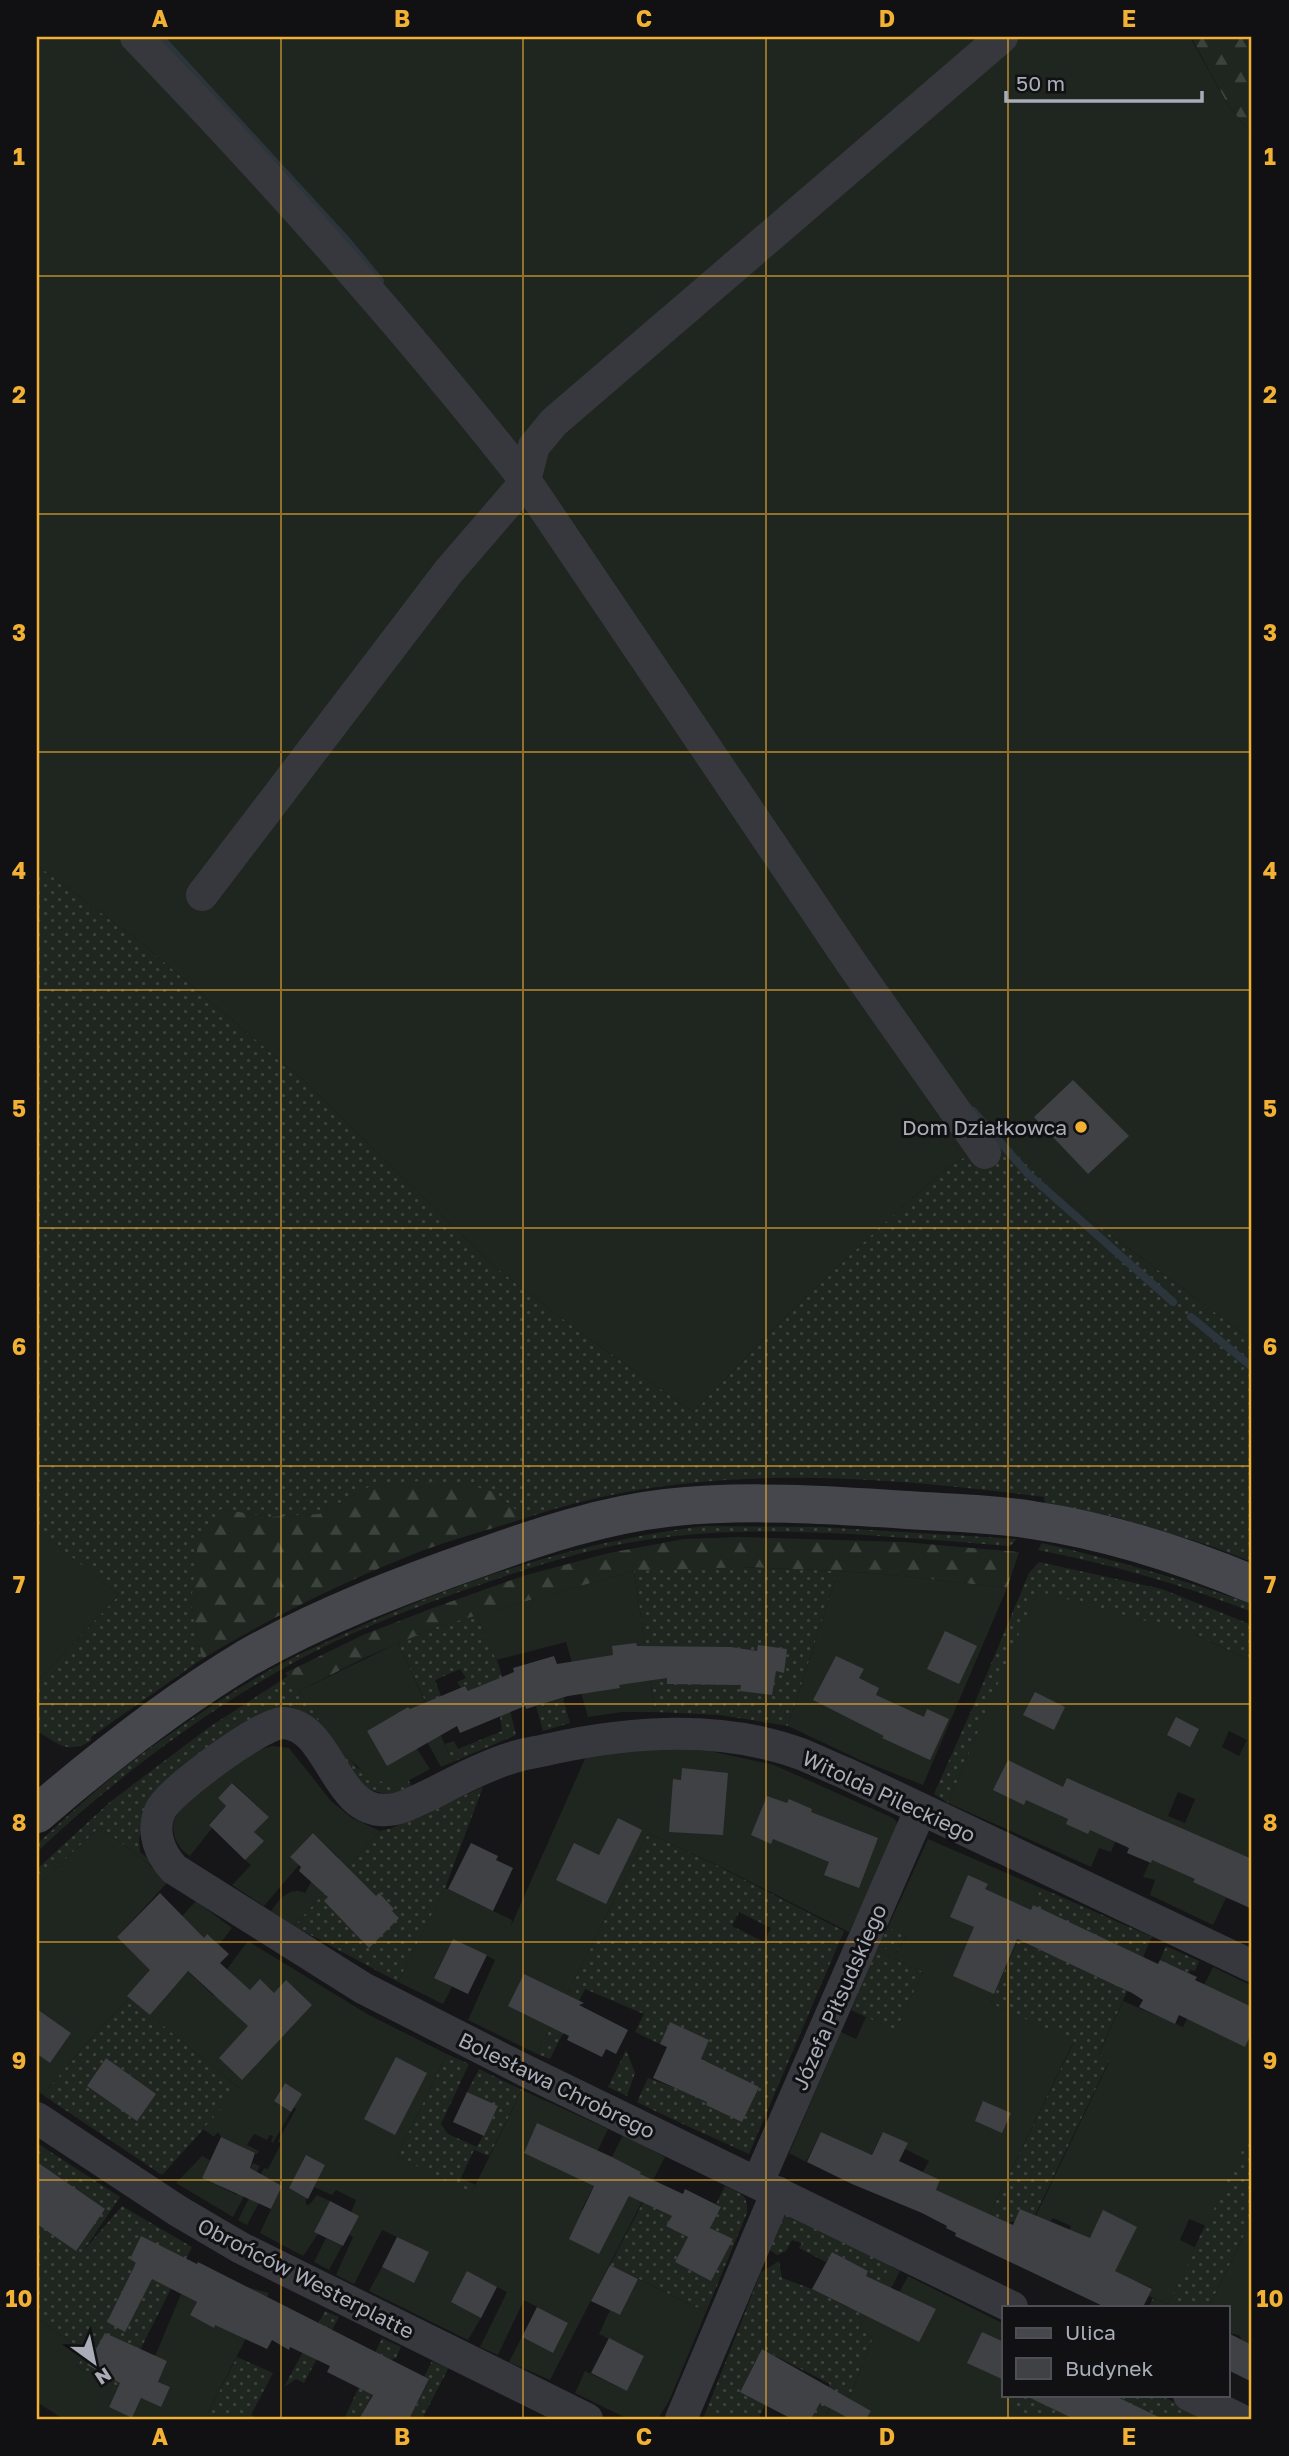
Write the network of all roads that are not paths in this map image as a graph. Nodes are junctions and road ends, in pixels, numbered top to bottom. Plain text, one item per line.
1 (136, 37) edge
2 (1002, 37) edge
3 (525, 480) junction
4 (202, 895) dead end
5 (985, 1153) dead end
6 (1252, 1584) edge
7 (161, 1809) joint
8 (920, 1811) junction
9 (37, 1814) edge
10 (1252, 1966) edge
11 (37, 2118) edge
12 (768, 2187) junction
13 (1010, 2306) edge
14 (1191, 2396) edge
15 (587, 2419) edge
16 (681, 2419) edge
17 (1239, 2419) edge

1 - 3 street
2 - 3 street
3 - 4 street
3 - 5 street
6 - 9 main road
7 - 8 street, Witolda Pileckiego
7 - 12 street, Bolesława Chrobrego
8 - 10 street, Witolda Pileckiego
8 - 12 street, Józefa Piłsudskiego
11 - 15 street, Obrońców Westerplatte
12 - 13 street, Bolesława Chrobrego
12 - 16 street, Józefa Piłsudskiego
14 - 17 street

